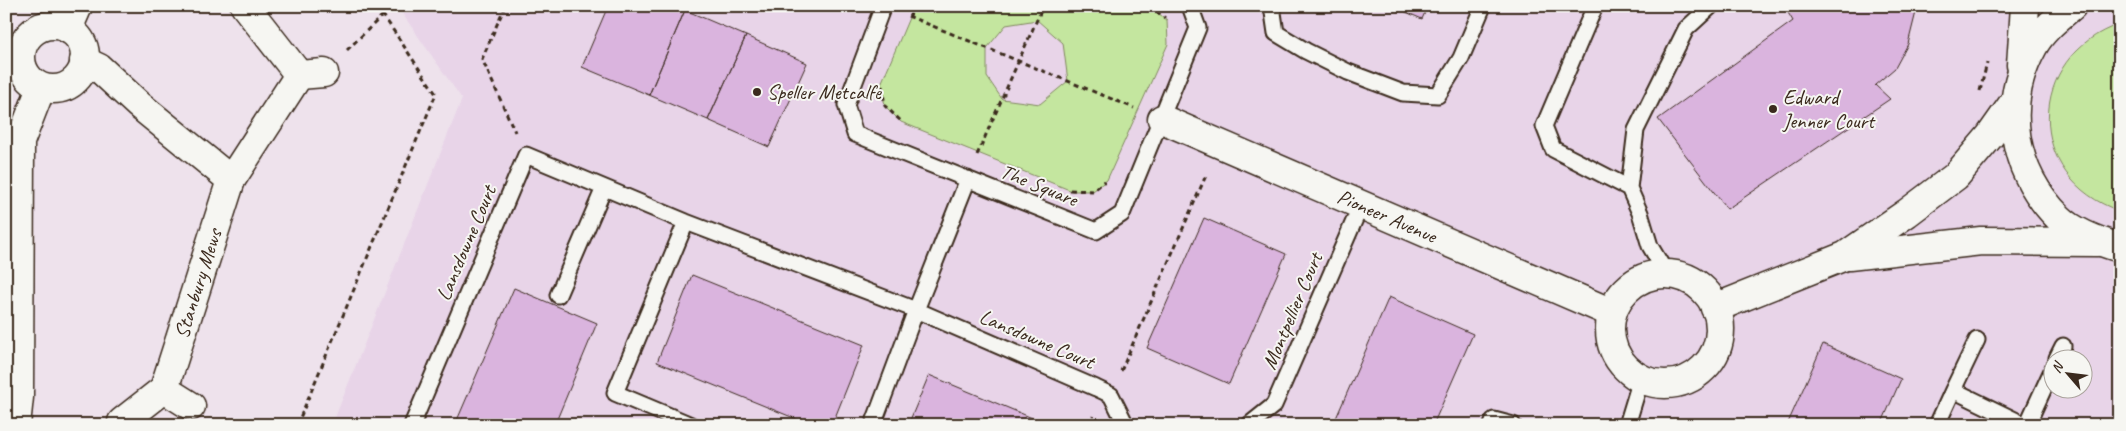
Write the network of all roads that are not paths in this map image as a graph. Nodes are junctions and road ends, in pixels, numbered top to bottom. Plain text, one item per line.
1 (245, 6) edge
2 (883, 6) edge
3 (1190, 6) edge
4 (1272, 6) edge
5 (1482, 6) edge
6 (1595, 6) edge
7 (1711, 6) edge
8 (2025, 6) edge
9 (2072, 6) edge
10 (73, 18) edge
11 (17, 35) edge
12 (84, 61) junction
13 (2020, 74) junction
14 (42, 88) junction
15 (2014, 102) junction
16 (1162, 119) junction
17 (968, 179) junction
18 (231, 180) junction
19 (604, 188) junction
20 (1629, 188) junction
21 (1361, 205) junction
22 (686, 222) junction
23 (2108, 245) edge
24 (1845, 256) junction
25 (1666, 273) junction
26 (558, 294) dead end
27 (1716, 308) junction
28 (916, 310) junction
29 (1612, 313) junction
30 (1977, 340) dead end
31 (1641, 379) junction
32 (2044, 387) edge
33 (164, 389) junction
34 (1953, 390) junction
35 (191, 406) dead end
36 (122, 422) dead end
37 (16, 425) edge
38 (412, 425) edge
39 (691, 425) edge
40 (873, 425) edge
41 (1126, 425) edge
42 (1249, 425) edge
43 (1492, 425) edge
44 (1513, 425) edge
45 (1627, 425) edge
46 (1938, 425) edge
47 (2026, 425) edge

1 - 18 street, Stanbury Mews
2 - 17 lane, The Square
3 - 16 lane, The Square
4 - 5 lane
6 - 20 lane
7 - 20 lane
8 - 13 street
9 - 13 street
10 - 11 street
10 - 12 street
11 - 14 street
12 - 14 street
12 - 18 street
13 - 15 street
14 - 37 street
15 - 23 street
15 - 24 street
16 - 17 lane, The Square
16 - 21 street, Pioneer Avenue
17 - 28 lane
18 - 33 street, Stanbury Mews
19 - 22 lane, Lansdowne Court
19 - 26 lane
19 - 38 lane, Lansdowne Court
20 - 25 lane
21 - 29 street, Pioneer Avenue
21 - 42 lane, Montpellier Court
22 - 28 lane, Lansdowne Court
22 - 39 lane
23 - 24 street
24 - 27 street
25 - 27 street
25 - 29 street
27 - 31 street
28 - 40 lane
28 - 41 lane, Lansdowne Court
29 - 31 street
30 - 34 lane
31 - 45 lane
32 - 47 lane
33 - 35 street
33 - 36 street
34 - 46 lane
34 - 47 lane
43 - 44 lane

